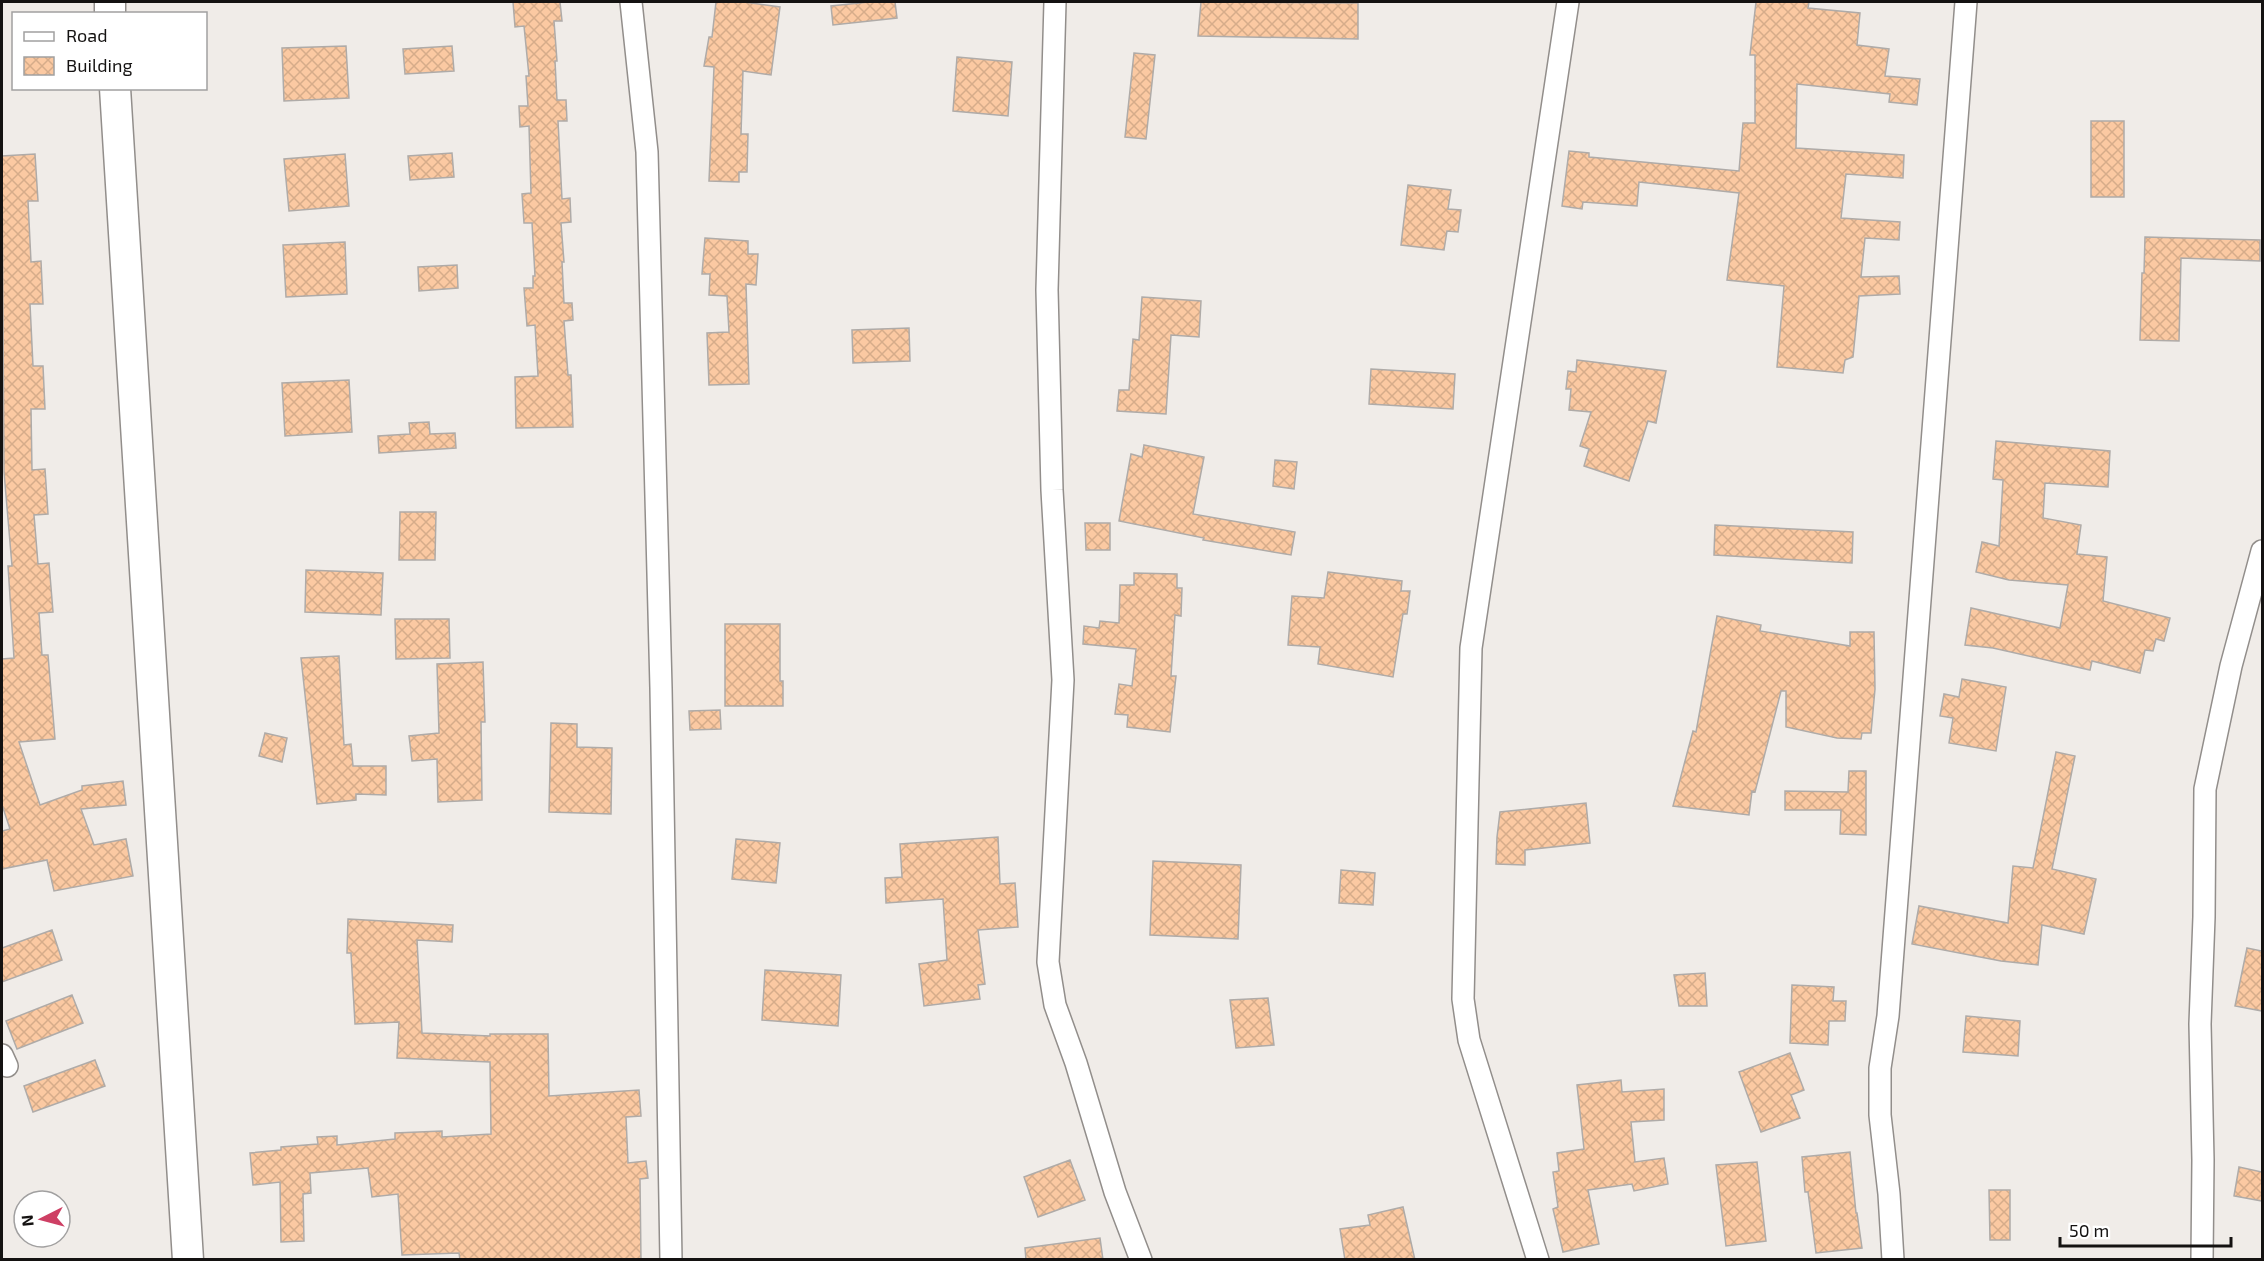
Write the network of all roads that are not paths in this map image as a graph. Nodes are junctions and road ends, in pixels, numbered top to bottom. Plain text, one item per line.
1 (631, 2) edge
2 (1054, 2) edge
3 (1568, 2) edge
4 (1966, 2) edge
5 (115, 90) edge
6 (2262, 551) edge
7 (188, 1260) edge
8 (671, 1260) edge
9 (1141, 1260) edge
10 (1538, 1260) edge
11 (1893, 1260) edge
12 (2202, 1260) edge

1 - 8 street
2 - 9 street
3 - 10 street
4 - 11 street
5 - 7 street
6 - 12 street

